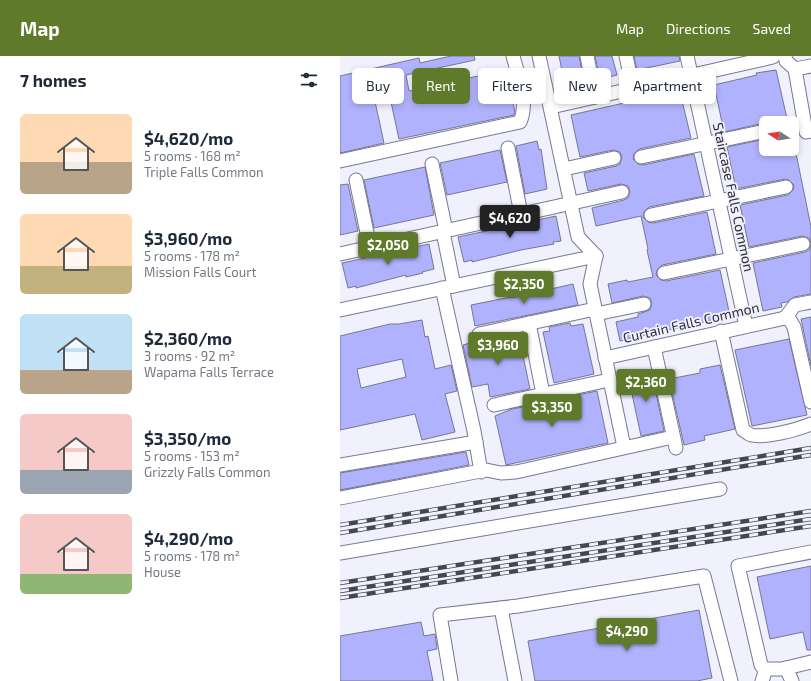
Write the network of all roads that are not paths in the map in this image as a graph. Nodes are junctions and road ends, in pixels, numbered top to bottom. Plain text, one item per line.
1 (513, 56) edge
2 (539, 56) edge
3 (587, 56) edge
4 (626, 56) edge
5 (687, 56) edge
6 (779, 56) edge
7 (747, 59) edge
8 (811, 66) edge
9 (589, 68) edge
10 (629, 68) edge
11 (690, 68) edge
12 (716, 68) edge
13 (795, 69) junction
14 (564, 104) edge
15 (697, 104) edge
16 (550, 107) junction
17 (811, 131) edge
18 (759, 133) edge
19 (706, 144) junction
20 (508, 148) dead end
21 (641, 157) dead end
22 (614, 158) dead end
23 (340, 161) edge
24 (432, 164) dead end
25 (564, 169) junction
26 (356, 180) dead end
27 (786, 187) dead end
28 (622, 192) dead end
29 (719, 201) junction
30 (571, 203) junction
31 (521, 214) junction
32 (651, 215) dead end
33 (444, 231) junction
34 (803, 244) dead end
35 (370, 247) junction
36 (340, 254) edge
37 (596, 256) junction
38 (731, 259) junction
39 (664, 273) dead end
40 (448, 287) junction
41 (811, 302) edge
42 (644, 304) dead end
43 (340, 310) edge
44 (595, 312) junction
45 (784, 318) junction
46 (529, 323) junction
47 (746, 326) junction
48 (721, 332) junction
49 (479, 334) dead end
50 (654, 347) junction
51 (605, 358) junction
52 (609, 380) junction
53 (543, 394) junction
54 (811, 402) edge
55 (494, 405) dead end
56 (811, 424) edge
57 (476, 442) junction
58 (624, 448) junction
59 (340, 465) edge
60 (481, 472) junction
61 (720, 489) dead end
62 (340, 498) edge
63 (811, 552) edge
64 (340, 553) edge
65 (501, 608) junction
66 (811, 662) edge
67 (786, 668) junction
68 (764, 675) edge
69 (451, 681) edge
70 (515, 681) edge
71 (731, 681) edge
72 (792, 681) edge

1 - 23 street
2 - 16 street
3 - 9 street
4 - 10 street
5 - 11 street, Staircase Falls Common
6 - 7 street
6 - 13 street
7 - 12 street
8 - 13 street
13 - 17 street
14 - 16 street
15 - 19 street, Staircase Falls Common
16 - 25 street
18 - 19 street
19 - 21 street
19 - 29 street, Staircase Falls Common
20 - 31 street
22 - 25 street
24 - 33 street
25 - 30 street
26 - 35 street
27 - 29 street
28 - 30 street
29 - 32 street
29 - 38 street, Staircase Falls Common
30 - 31 street
30 - 37 street
31 - 33 street
33 - 35 street
33 - 40 street
34 - 38 street
35 - 36 street
37 - 40 street
37 - 44 street
38 - 39 street
38 - 47 street, Staircase Falls Common
40 - 43 street
40 - 57 street
41 - 45 street
42 - 44 street
44 - 46 street
44 - 51 street
45 - 47 street, Curtain Falls Common
45 - 54 street
46 - 49 street
46 - 53 street
47 - 48 street, Curtain Falls Common
48 - 50 street, Curtain Falls Common
48 - 56 street
50 - 51 street, Curtain Falls Common
50 - 58 street
51 - 52 street
52 - 53 street
52 - 58 street
53 - 55 street
57 - 59 street
57 - 60 street
58 - 60 street
60 - 62 street
61 - 64 street
63 - 68 street
65 - 69 street
65 - 70 street
65 - 71 street
66 - 67 street
67 - 68 street
67 - 72 street

